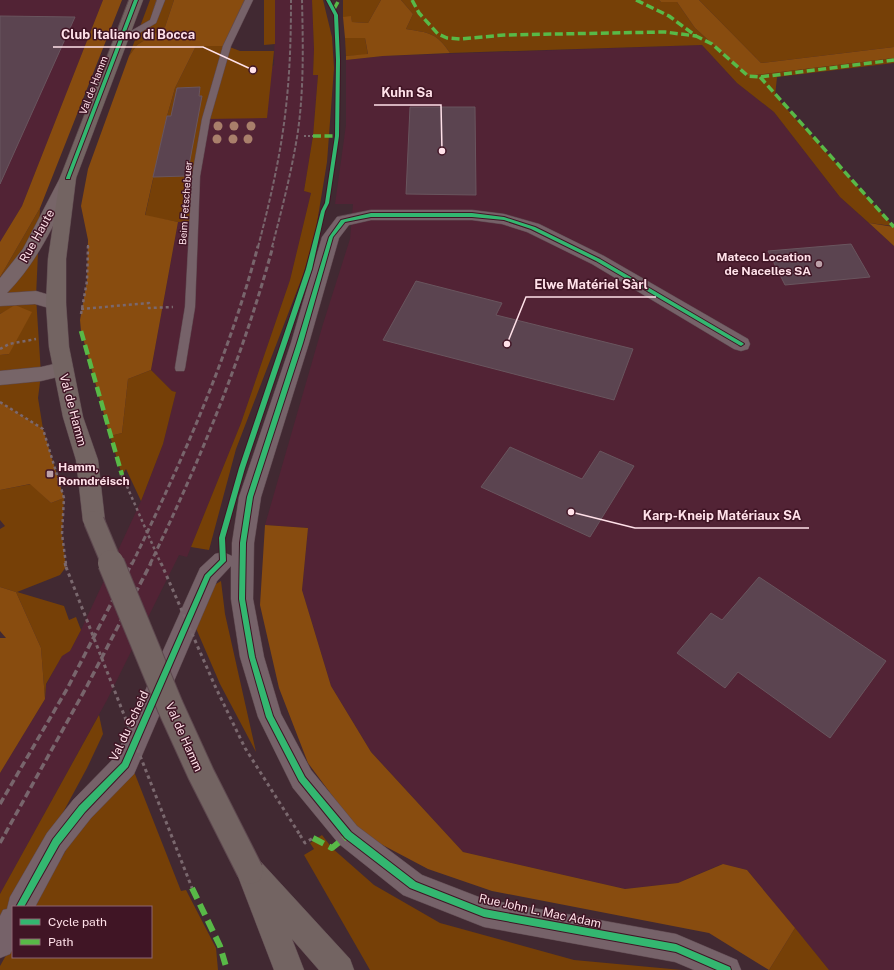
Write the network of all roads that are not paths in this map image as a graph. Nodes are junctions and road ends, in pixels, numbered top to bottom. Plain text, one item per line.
1 (136, 0) edge
2 (161, 0) edge
3 (249, 0) edge
4 (120, 41) junction
5 (68, 178) junction
6 (0, 289) edge
7 (0, 300) edge
8 (56, 304) junction
9 (741, 344) dead end
10 (180, 368) dead end
11 (63, 369) junction
12 (0, 378) edge
13 (243, 543) junction
14 (223, 561) joint
15 (250, 871) junction
16 (21, 906) edge
17 (12, 922) edge
18 (0, 944) edge
19 (289, 970) edge
20 (339, 970) edge
21 (727, 970) edge

1 - 4 main road, Val de Hamm
2 - 4 lane
3 - 10 lane, Beim Fetschebuer
4 - 5 main road, Val de Hamm
5 - 6 main road, Rue Haute
5 - 8 main road, Val de Hamm
7 - 8 main road
8 - 11 main road, Val de Hamm
9 - 13 street, Rue John L. Mac Adam
11 - 12 main road
11 - 15 main road, Val de Hamm, bridge
13 - 14 lane
13 - 21 street, Rue John L. Mac Adam
14 - 16 street, Val du Scheid
15 - 19 main road, Val de Hamm
15 - 20 main road, Val de Hamm
17 - 18 street

